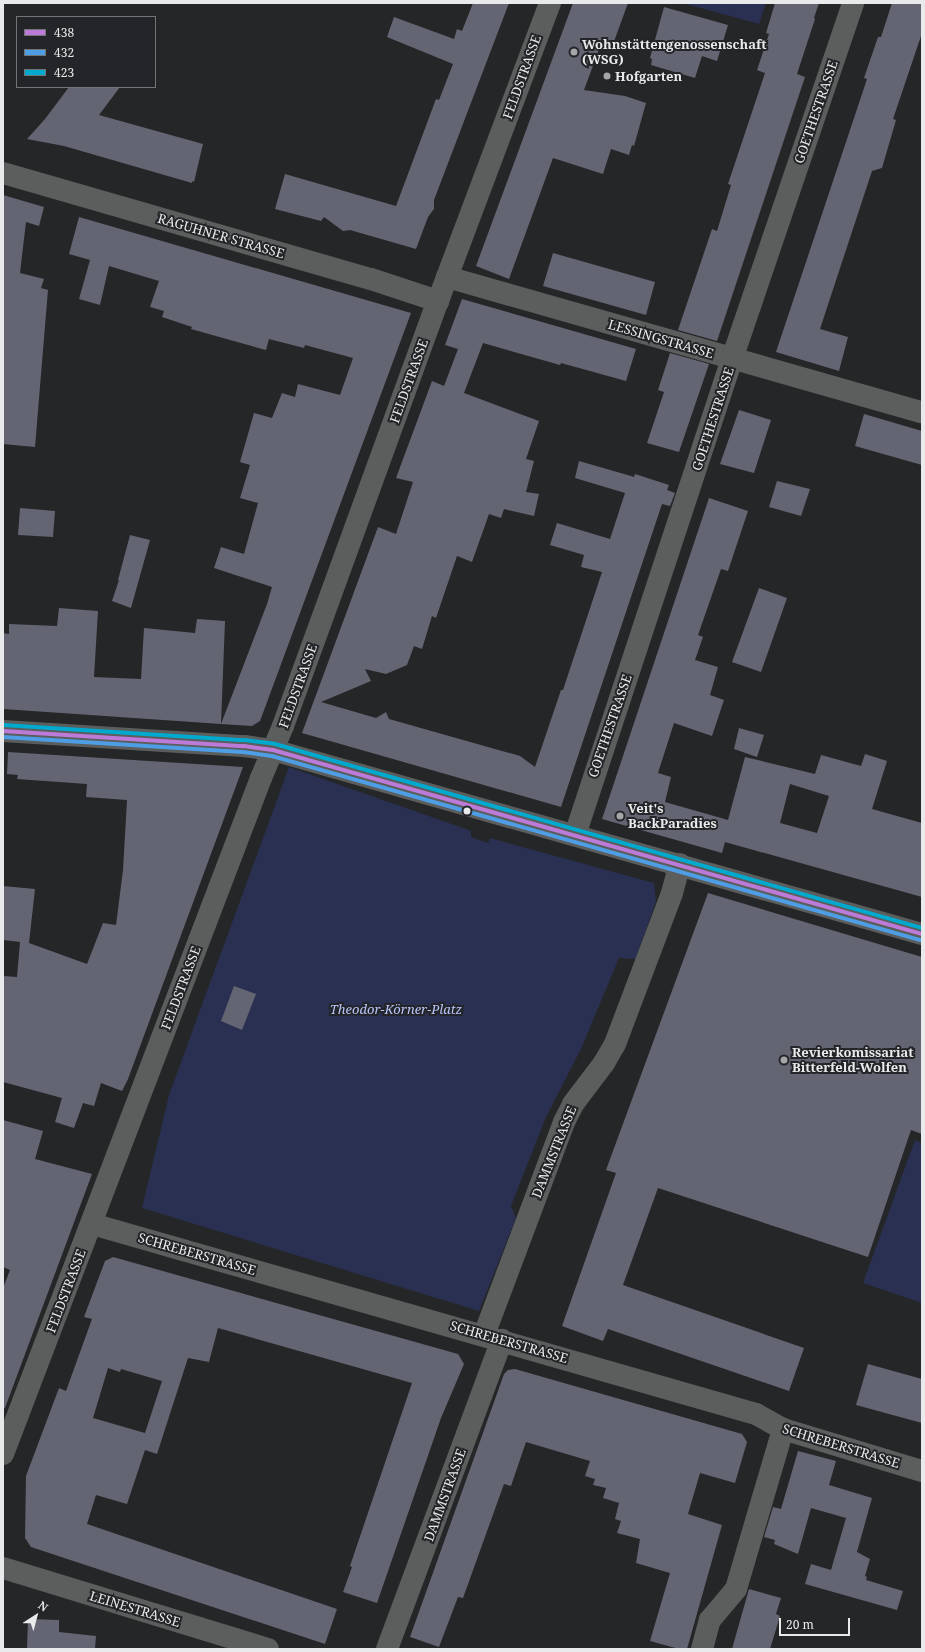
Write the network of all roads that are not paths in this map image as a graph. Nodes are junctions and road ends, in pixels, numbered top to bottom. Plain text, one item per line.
1 (550, 3) edge
2 (853, 3) edge
3 (3, 173) edge
4 (447, 277) junction
5 (438, 301) junction
6 (732, 359) junction
7 (922, 412) edge
8 (3, 731) edge
9 (273, 750) junction
10 (574, 835) junction
11 (680, 864) junction
12 (922, 934) edge
13 (92, 1224) junction
14 (493, 1338) junction
15 (783, 1429) junction
16 (3, 1454) edge
17 (922, 1471) edge
18 (3, 1568) edge
19 (268, 1649) edge
20 (388, 1649) edge
21 (702, 1649) edge

1 - 4 street, FELDSTRASSE
2 - 6 street, GOETHESTRASSE
3 - 5 street, RAGUHNER STRASSE
4 - 5 street, FELDSTRASSE
4 - 6 street, LESSINGSTRASSE
5 - 9 street, FELDSTRASSE
6 - 7 street, LESSINGSTRASSE
6 - 10 street, GOETHESTRASSE
8 - 9 street
9 - 10 street
9 - 13 street, FELDSTRASSE
10 - 11 street
11 - 12 street
11 - 14 street, DAMMSTRASSE
13 - 14 street, SCHREBERSTRASSE
13 - 16 street, FELDSTRASSE
14 - 15 street, SCHREBERSTRASSE
14 - 20 street, DAMMSTRASSE
15 - 17 street, SCHREBERSTRASSE
15 - 21 street
18 - 19 street, LEINESTRASSE

